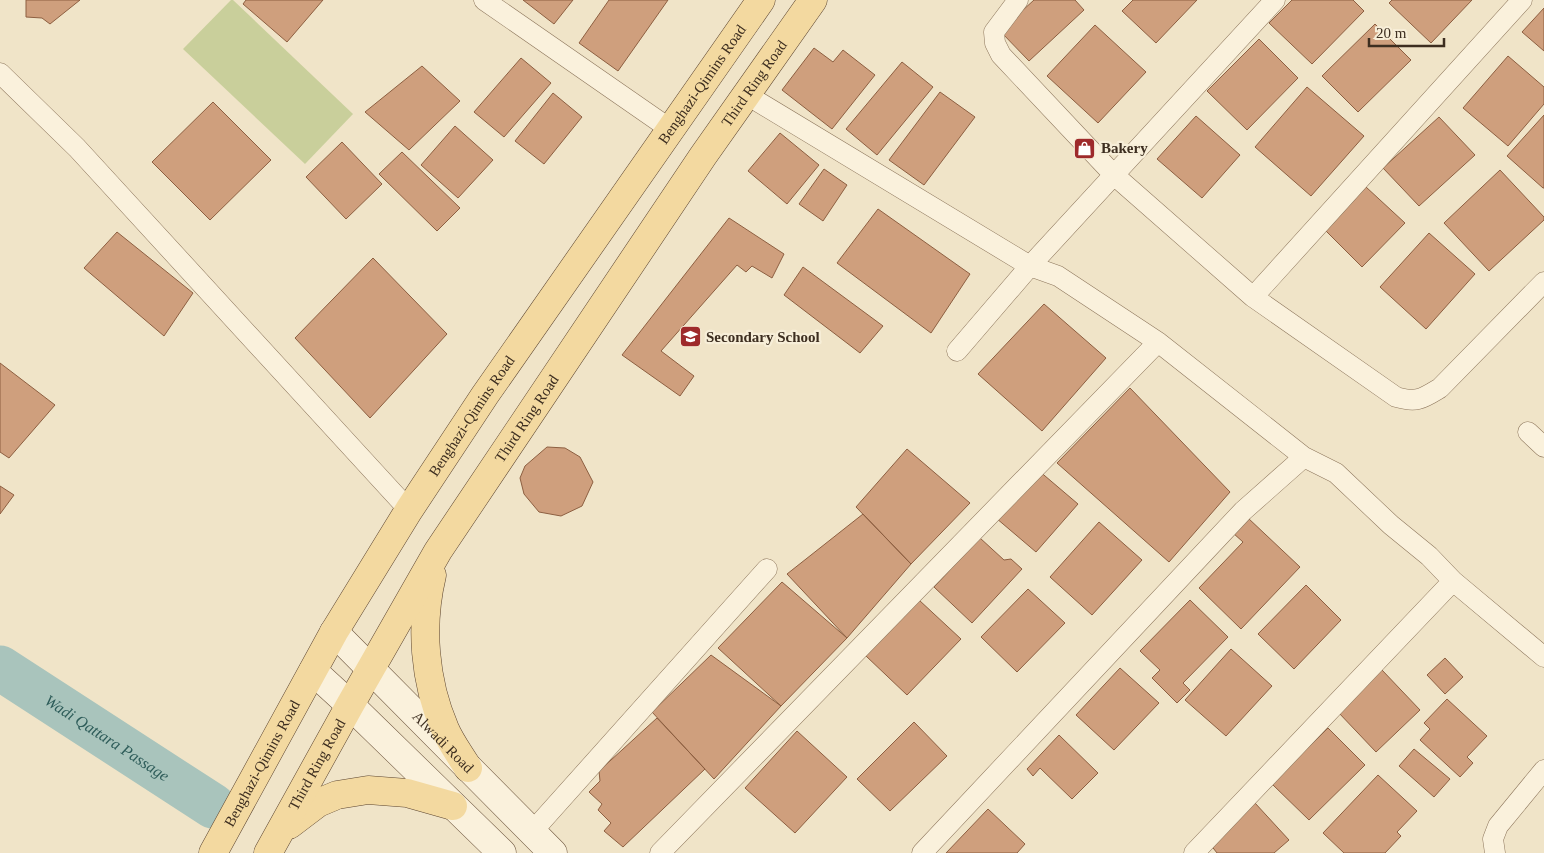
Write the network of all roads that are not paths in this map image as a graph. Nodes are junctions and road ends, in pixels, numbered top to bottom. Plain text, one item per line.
1 (484, 0) edge
2 (761, 0) edge
3 (813, 0) edge
4 (1018, 0) edge
5 (1275, 0) edge
6 (1522, 0) edge
7 (0, 73) edge
8 (747, 95) junction
9 (670, 129) junction
10 (1114, 175) junction
11 (1030, 266) junction
12 (1544, 282) edge
13 (1253, 297) junction
14 (1158, 342) junction
15 (957, 351) dead end
16 (1528, 432) dead end
17 (1544, 447) edge
18 (1304, 457) junction
19 (409, 510) junction
20 (438, 551) junction
21 (768, 569) dead end
22 (1453, 581) junction
23 (334, 632) junction
24 (1544, 657) edge
25 (372, 669) junction
26 (312, 670) junction
27 (350, 705) junction
28 (468, 768) junction
29 (1544, 770) edge
30 (453, 806) junction
31 (531, 833) junction
32 (274, 842) edge
33 (212, 853) edge
34 (502, 853) edge
35 (552, 853) edge
36 (660, 853) edge
37 (922, 853) edge
38 (1194, 853) edge
39 (1495, 853) edge

1 - 9 street
2 - 9 main road, Benghazi-Qimins Road
3 - 8 main road, Third Ring Road
4 - 10 street
5 - 10 street
6 - 13 street
7 - 19 street
8 - 11 street
8 - 20 main road, Third Ring Road
9 - 19 main road, Benghazi-Qimins Road
10 - 11 street
10 - 13 street
11 - 14 street
11 - 15 street
12 - 13 street
14 - 18 street
14 - 36 street
16 - 17 street
18 - 22 street
18 - 37 street
19 - 23 main road, Benghazi-Qimins Road
20 - 25 main road, Third Ring Road
20 - 28 main road
21 - 31 street
22 - 24 street
22 - 38 street
23 - 25 main road, Alwadi Road
23 - 26 main road, Benghazi-Qimins Road
25 - 27 main road, Third Ring Road
25 - 28 main road, Alwadi Road
26 - 27 main road
26 - 33 main road, Benghazi-Qimins Road
27 - 30 main road
27 - 32 main road, Third Ring Road
28 - 31 main road, Alwadi Road
29 - 39 street
30 - 32 main road
30 - 34 main road
31 - 35 main road, Alwadi Road

